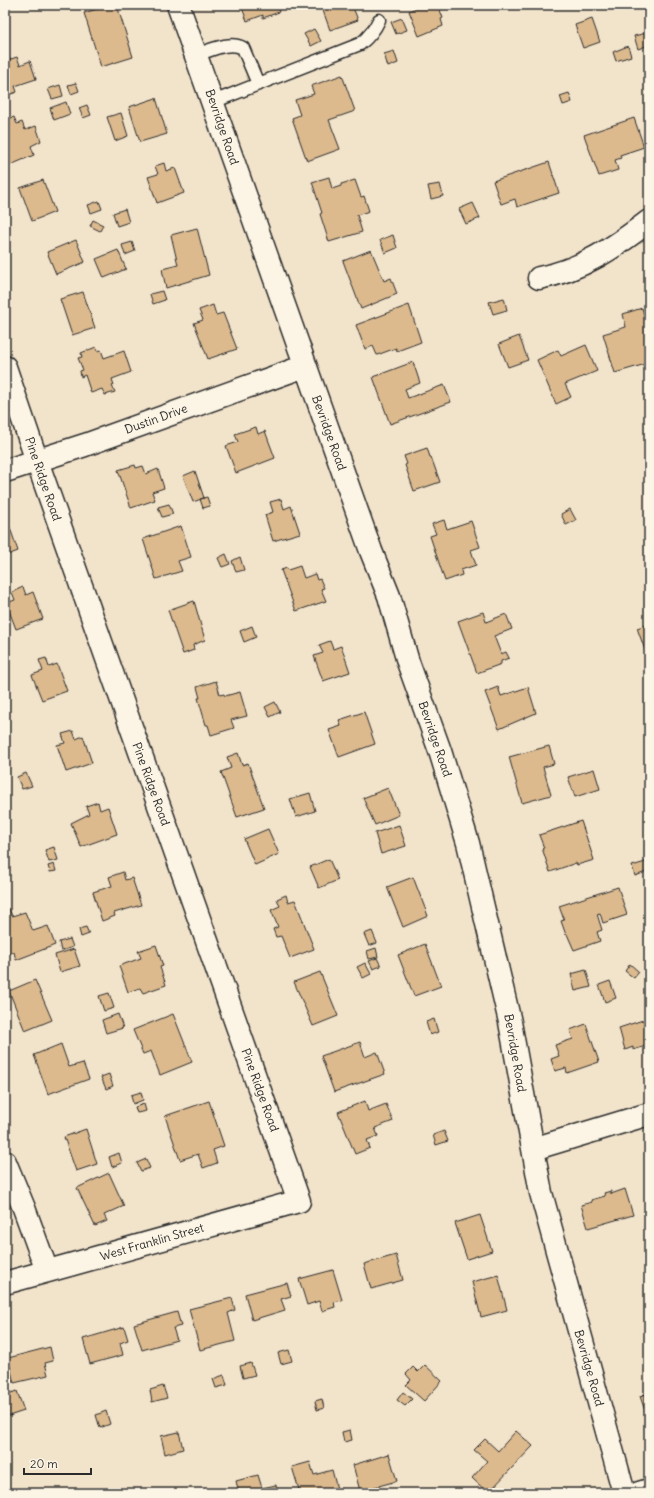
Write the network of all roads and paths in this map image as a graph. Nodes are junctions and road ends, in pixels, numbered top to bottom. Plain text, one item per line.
1 (178, 5) edge
2 (379, 20) dead end
3 (196, 55) junction
4 (258, 84) junction
5 (213, 102) junction
6 (649, 221) edge
7 (539, 278) dead end
8 (305, 366) junction
9 (5, 367) edge
10 (37, 461) junction
11 (5, 471) edge
12 (649, 1114) edge
13 (533, 1149) junction
14 (5, 1162) edge
15 (299, 1201) joint
16 (46, 1271) junction
17 (5, 1283) edge
18 (649, 1490) edge
19 (624, 1493) edge
20 (639, 1493) edge

1 - 3 street, Bevridge Road
2 - 4 lane
3 - 4 lane
3 - 5 street, Bevridge Road
4 - 5 lane
5 - 8 street, Bevridge Road
6 - 7 street
8 - 10 street, Dustin Drive
8 - 13 street, Bevridge Road
9 - 10 street, Pine Ridge Road
10 - 11 street, Dustin Drive
10 - 15 street, Pine Ridge Road
12 - 13 street
13 - 19 street, Bevridge Road
14 - 16 street
15 - 16 street, West Franklin Street
16 - 17 street, West Franklin Street
18 - 20 street

